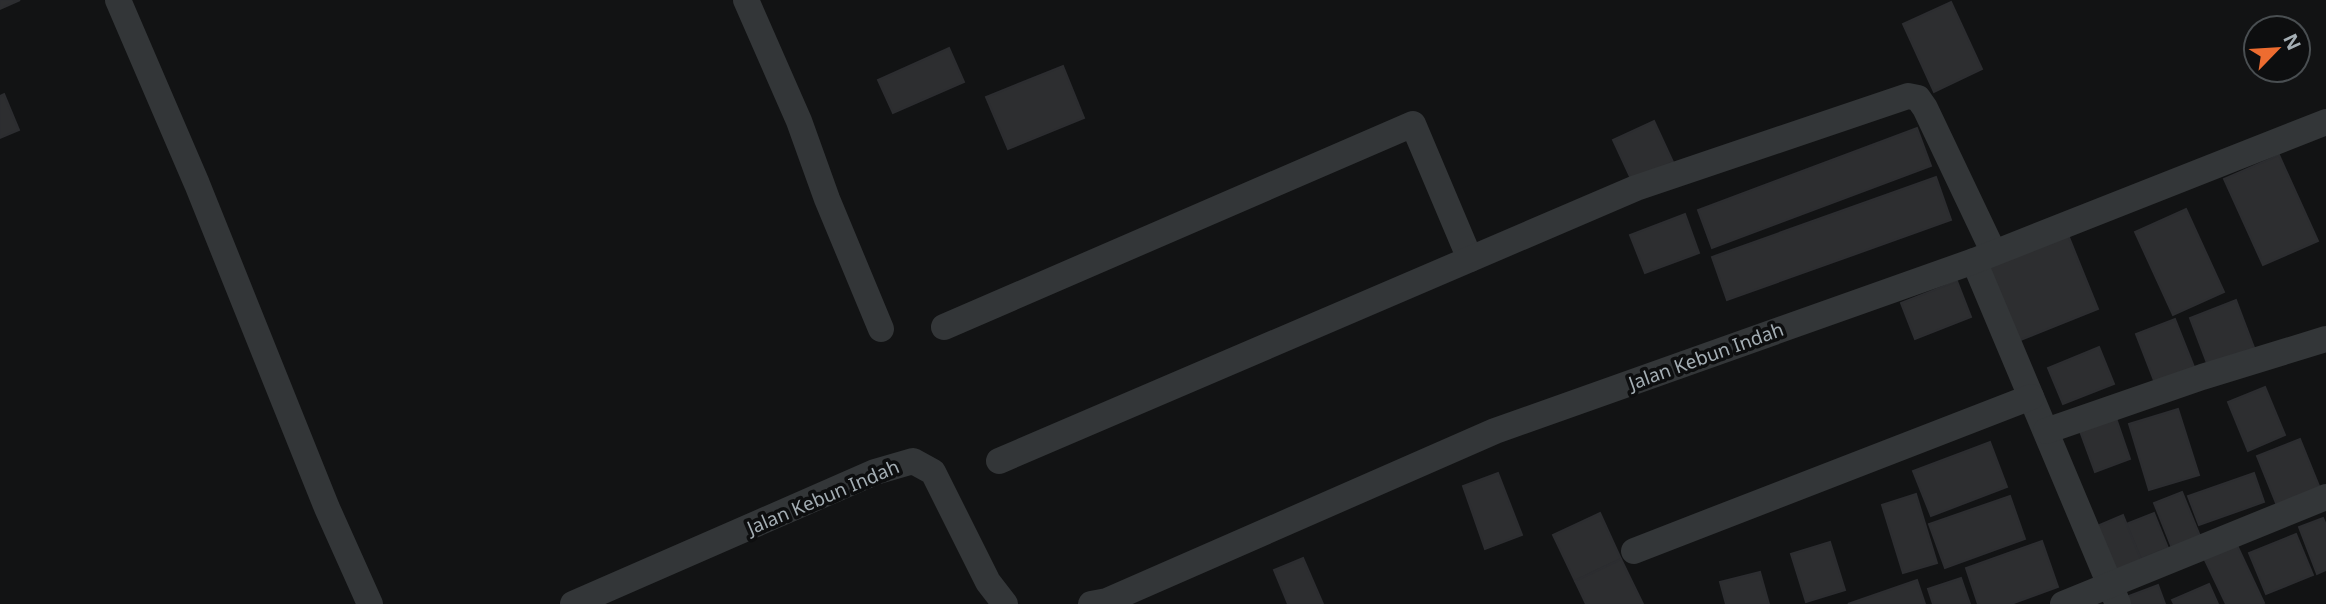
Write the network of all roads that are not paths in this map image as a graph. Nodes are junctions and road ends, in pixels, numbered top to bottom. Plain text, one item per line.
1 (118, 0) edge
2 (746, 0) edge
3 (2326, 122) edge
4 (1984, 257) junction
5 (1470, 259) junction
6 (944, 327) dead end
7 (881, 329) dead end
8 (2326, 339) edge
9 (2031, 397) junction
10 (2046, 431) junction
11 (999, 461) dead end
12 (2326, 498) edge
13 (1634, 551) dead end
14 (2114, 595) edge
15 (370, 604) edge
16 (573, 604) edge
17 (1005, 604) edge
18 (1091, 604) edge
19 (2063, 604) edge

1 - 15 street
2 - 7 street
3 - 4 street, Jalan Kebun Indah
4 - 5 street
4 - 9 street
4 - 18 street, Jalan Kebun Indah
5 - 6 street
5 - 11 street
8 - 10 street
9 - 10 street
9 - 13 street
10 - 14 street
12 - 14 street
14 - 19 street
16 - 17 street, Jalan Kebun Indah

